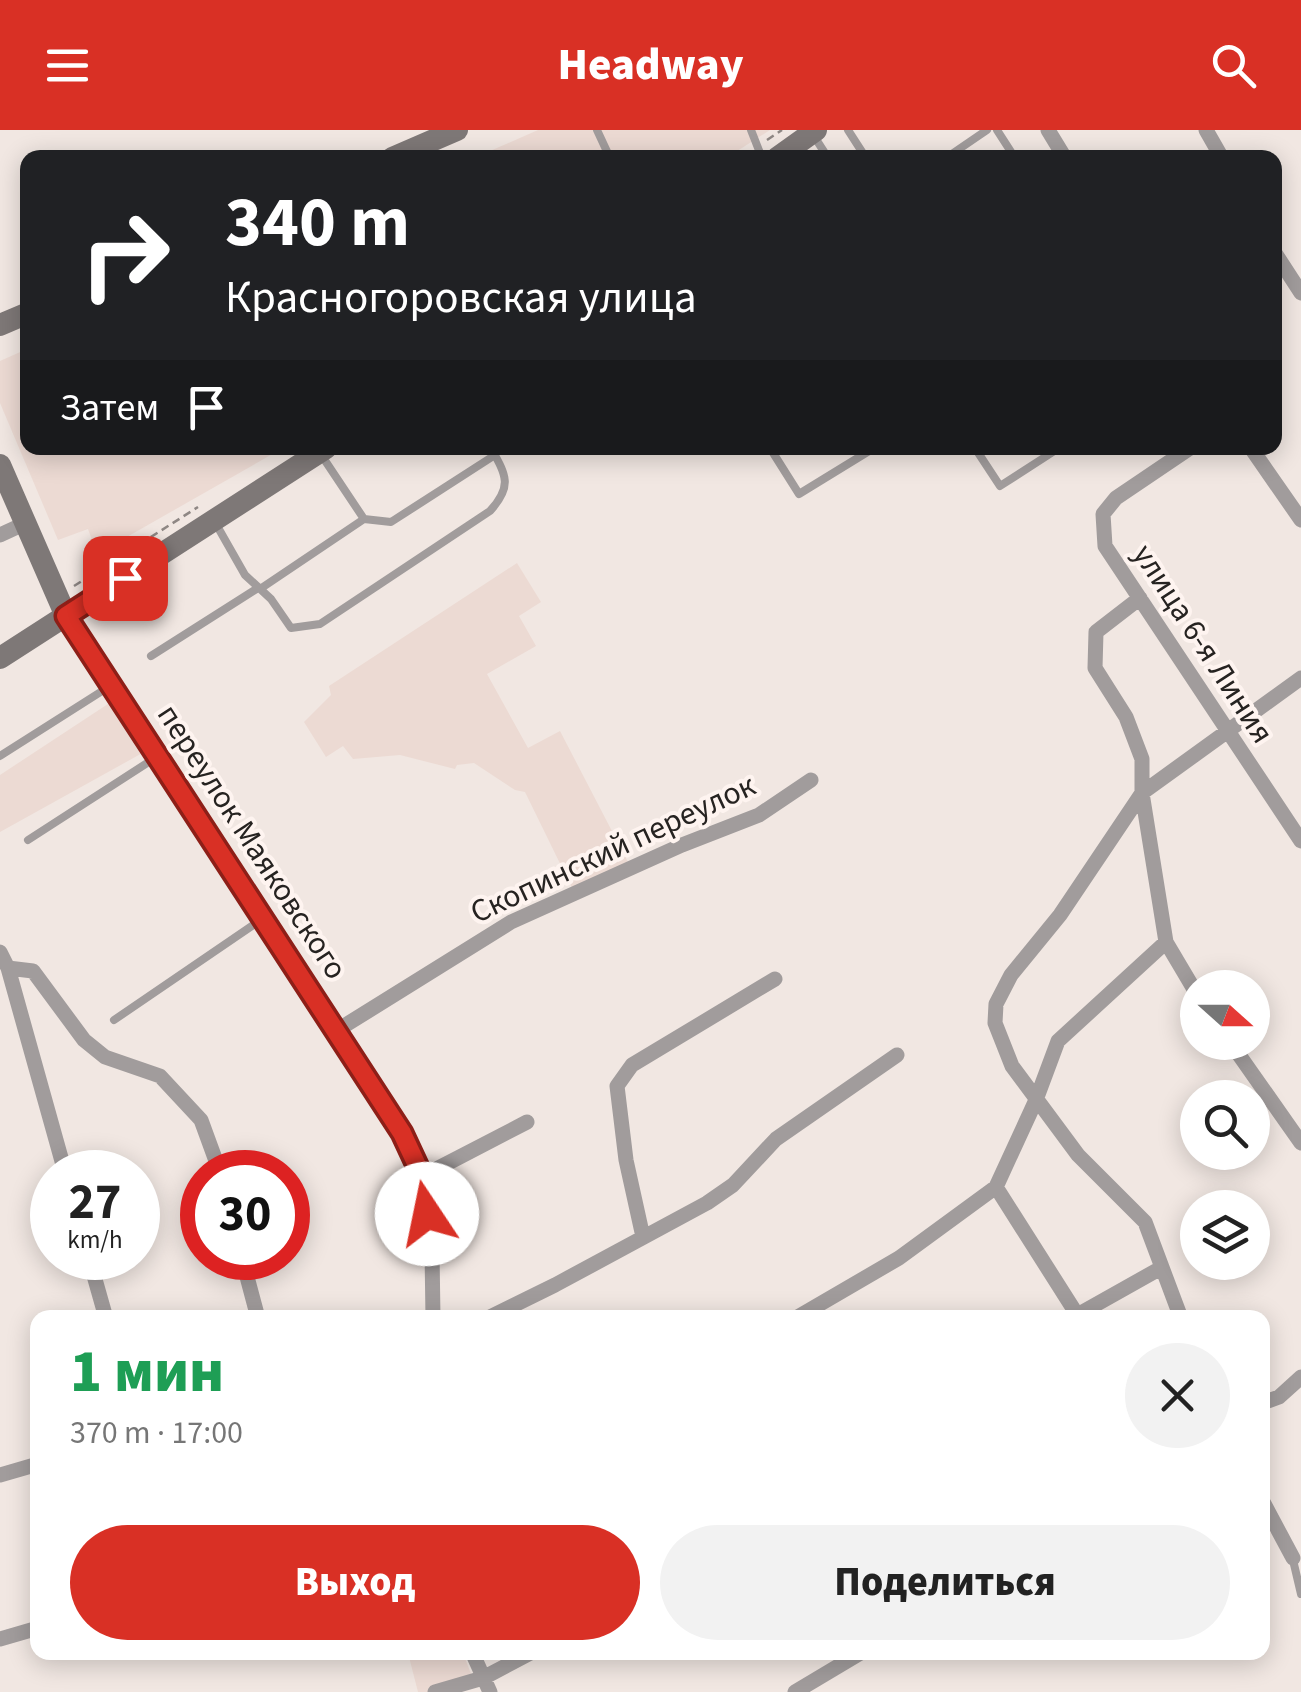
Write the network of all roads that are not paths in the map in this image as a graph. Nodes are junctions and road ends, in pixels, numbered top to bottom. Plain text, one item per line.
1 (457, 130) edge
2 (987, 130) edge
3 (814, 131) edge
4 (411, 150) edge
5 (788, 150) edge
6 (958, 150) edge
7 (1282, 264) edge
8 (1301, 292) edge
9 (314, 455) edge
10 (326, 455) edge
11 (487, 455) edge
12 (495, 455) edge
13 (774, 455) edge
14 (860, 455) edge
15 (979, 455) edge
16 (1048, 455) edge
17 (1180, 455) edge
18 (1256, 455) edge
19 (0, 464) edge
20 (211, 510) junction
21 (364, 518) junction
22 (1301, 520) edge
23 (26, 523) junction
24 (0, 535) edge
25 (259, 588) junction
26 (1140, 598) junction
27 (62, 606) junction
28 (151, 656) dead end
29 (0, 658) edge
30 (1301, 678) edge
31 (112, 685) junction
32 (1228, 734) junction
33 (0, 756) edge
34 (158, 756) junction
35 (811, 780) dead end
36 (1142, 792) junction
37 (28, 840) dead end
38 (1301, 841) edge
39 (262, 919) junction
40 (1166, 942) junction
41 (0, 952) edge
42 (8, 968) junction
43 (1183, 970) edge
44 (774, 979) dead end
45 (114, 1020) dead end
46 (336, 1031) junction
47 (897, 1055) dead end
48 (1243, 1060) edge
49 (1036, 1100) junction
50 (527, 1122) dead end
51 (1301, 1143) edge
52 (59, 1150) edge
53 (212, 1150) edge
54 (422, 1176) junction
55 (996, 1186) junction
56 (643, 1238) junction
57 (1162, 1268) junction
58 (95, 1280) edge
59 (248, 1280) edge
60 (104, 1310) edge
61 (256, 1310) edge
62 (433, 1310) edge
63 (504, 1310) edge
64 (810, 1310) edge
65 (1071, 1310) edge
66 (1083, 1310) edge
67 (1178, 1310) edge
68 (1301, 1377) edge
69 (1270, 1400) edge
70 (30, 1466) edge
71 (0, 1475) edge
72 (1270, 1515) edge
73 (1292, 1558) joint
74 (1301, 1594) edge
75 (30, 1630) edge
76 (0, 1638) edge
77 (475, 1660) edge
78 (521, 1660) edge
79 (849, 1660) edge
80 (486, 1685) edge
81 (435, 1692) edge
82 (795, 1692) edge

1 - 4 street
2 - 6 lane
3 - 5 street
7 - 8 street
9 - 20 street
10 - 21 lane
11 - 21 lane
12 - 25 lane
13 - 14 lane
15 - 16 lane
17 - 26 street, улица 6-я Линия
18 - 22 street
19 - 23 street, переулок Маяковского
20 - 25 lane
20 - 27 street
21 - 25 lane
23 - 24 street
23 - 27 street, переулок Маяковского
25 - 28 lane
26 - 32 street, улица 6-я Линия
26 - 36 street
27 - 29 street
27 - 31 street, переулок Маяковского
30 - 32 street
31 - 33 lane
31 - 34 street, переулок Маяковского
32 - 36 street
32 - 38 street, улица 6-я Линия
34 - 37 lane
34 - 39 street, переулок Маяковского
35 - 46 street, Скопинский переулок
36 - 40 street
36 - 49 street
39 - 45 lane
39 - 46 street, переулок Маяковского
40 - 43 street
40 - 49 street
41 - 42 street
42 - 52 street
42 - 53 street
44 - 56 street
46 - 54 street, переулок Маяковского
47 - 56 street
48 - 51 street
49 - 55 street
49 - 57 street
50 - 54 street
54 - 62 street, переулок Маяковского
55 - 64 street
55 - 65 street
56 - 63 street
57 - 66 street
57 - 67 street
58 - 60 street
59 - 61 street
68 - 69 street
70 - 71 street
72 - 73 street
73 - 74 lane
75 - 76 street
77 - 80 street
78 - 80 street
79 - 82 street
80 - 81 street

